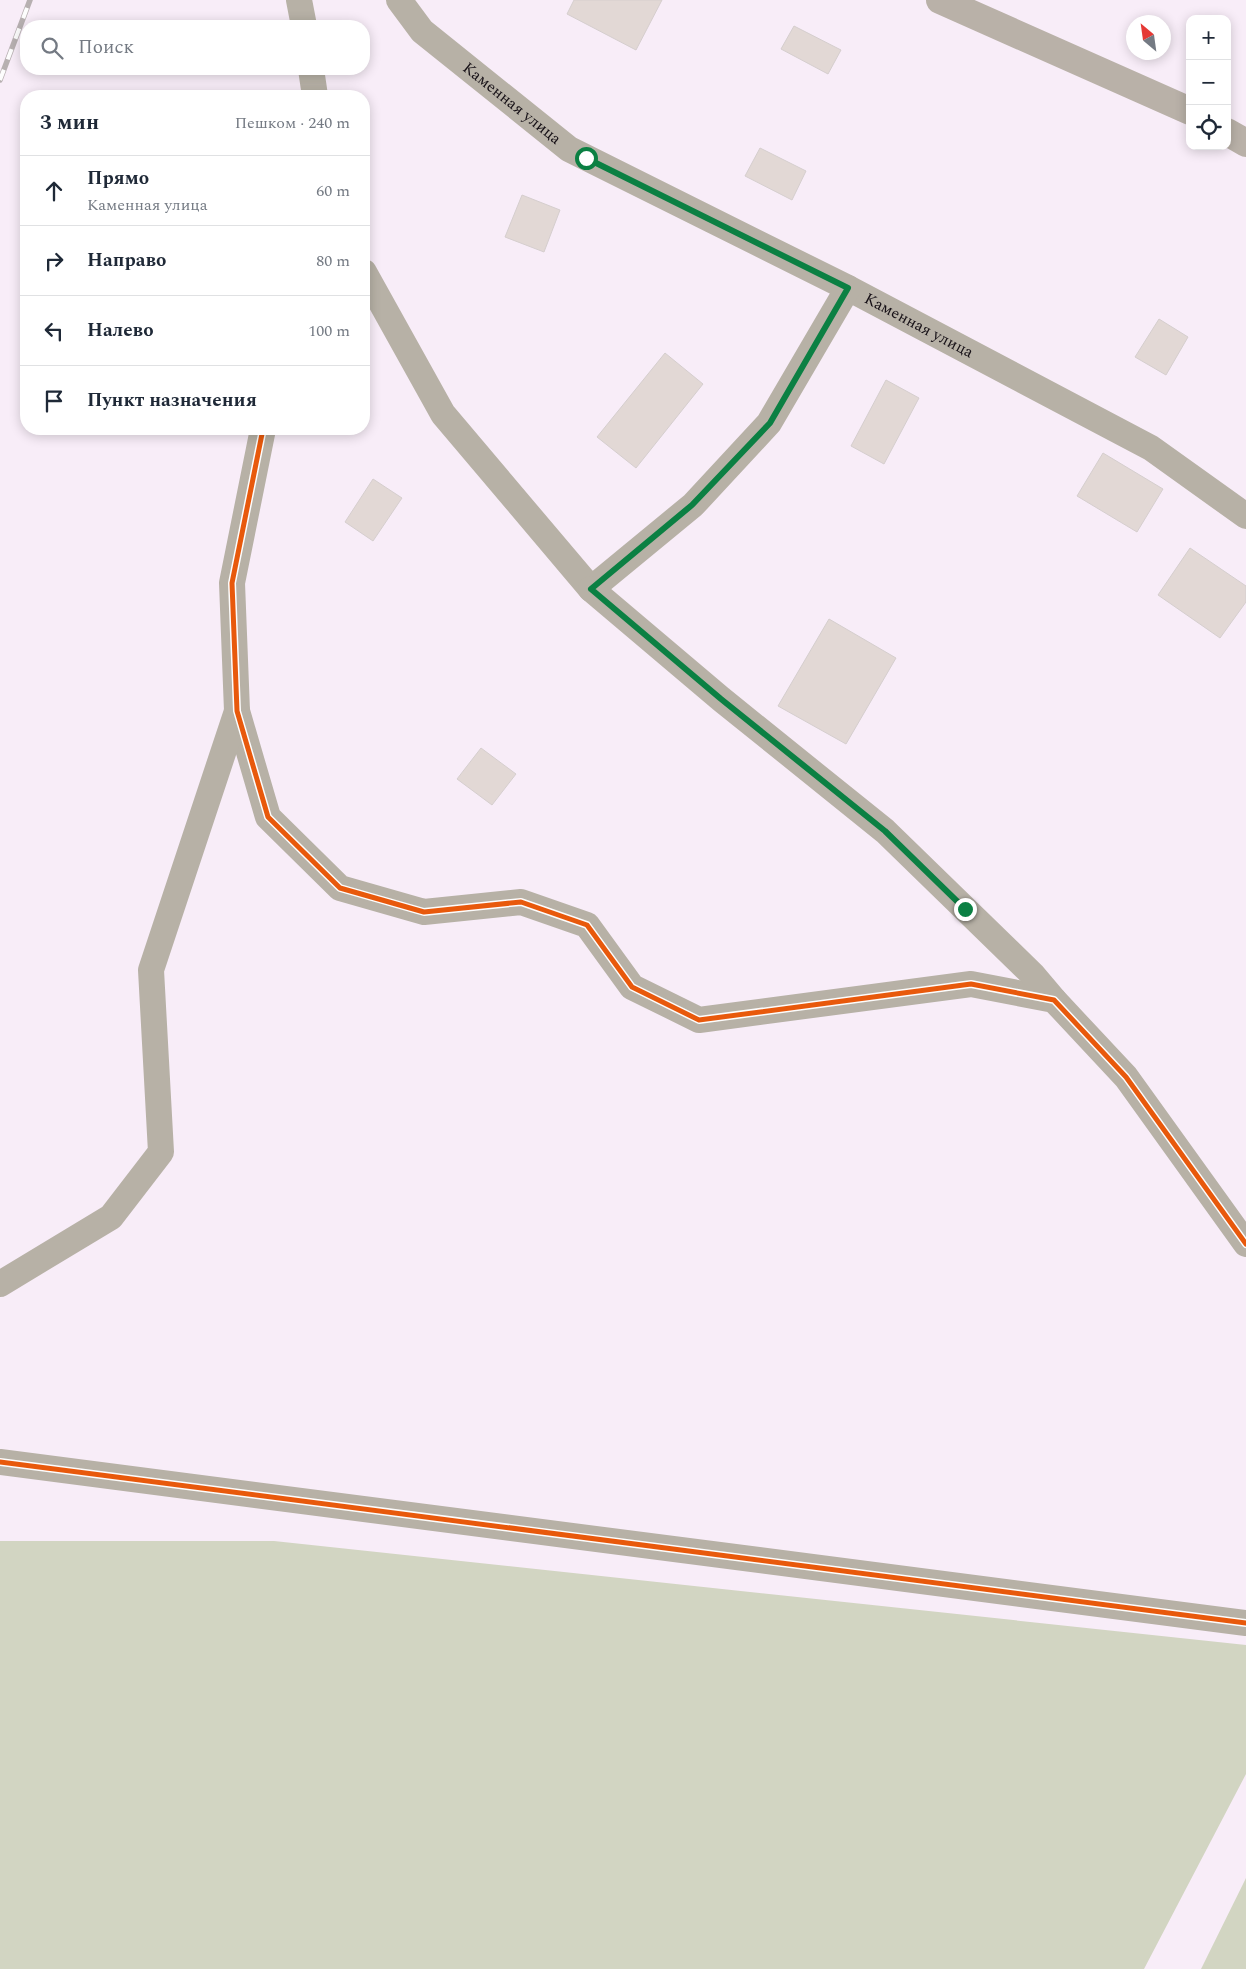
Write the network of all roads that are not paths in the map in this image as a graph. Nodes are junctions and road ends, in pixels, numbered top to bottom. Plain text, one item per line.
1 (299, 0) edge
2 (399, 0) edge
3 (940, 0) edge
4 (303, 20) edge
5 (312, 75) edge
6 (314, 90) edge
7 (1186, 109) edge
8 (1231, 134) edge
9 (1246, 143) edge
10 (370, 283) edge
11 (848, 288) junction
12 (262, 435) edge
13 (1246, 516) edge
14 (591, 589) junction
15 (237, 711) junction
16 (1054, 1000) junction
17 (1246, 1244) edge
18 (0, 1284) edge
19 (0, 1462) edge
20 (1246, 1623) edge

1 - 4 street
2 - 11 street, Каменная улица
3 - 7 main road
5 - 6 street
8 - 9 main road
10 - 14 street
11 - 13 street, Каменная улица
11 - 14 street
12 - 15 street
14 - 16 street
15 - 16 street
15 - 18 street
16 - 17 street
19 - 20 street

